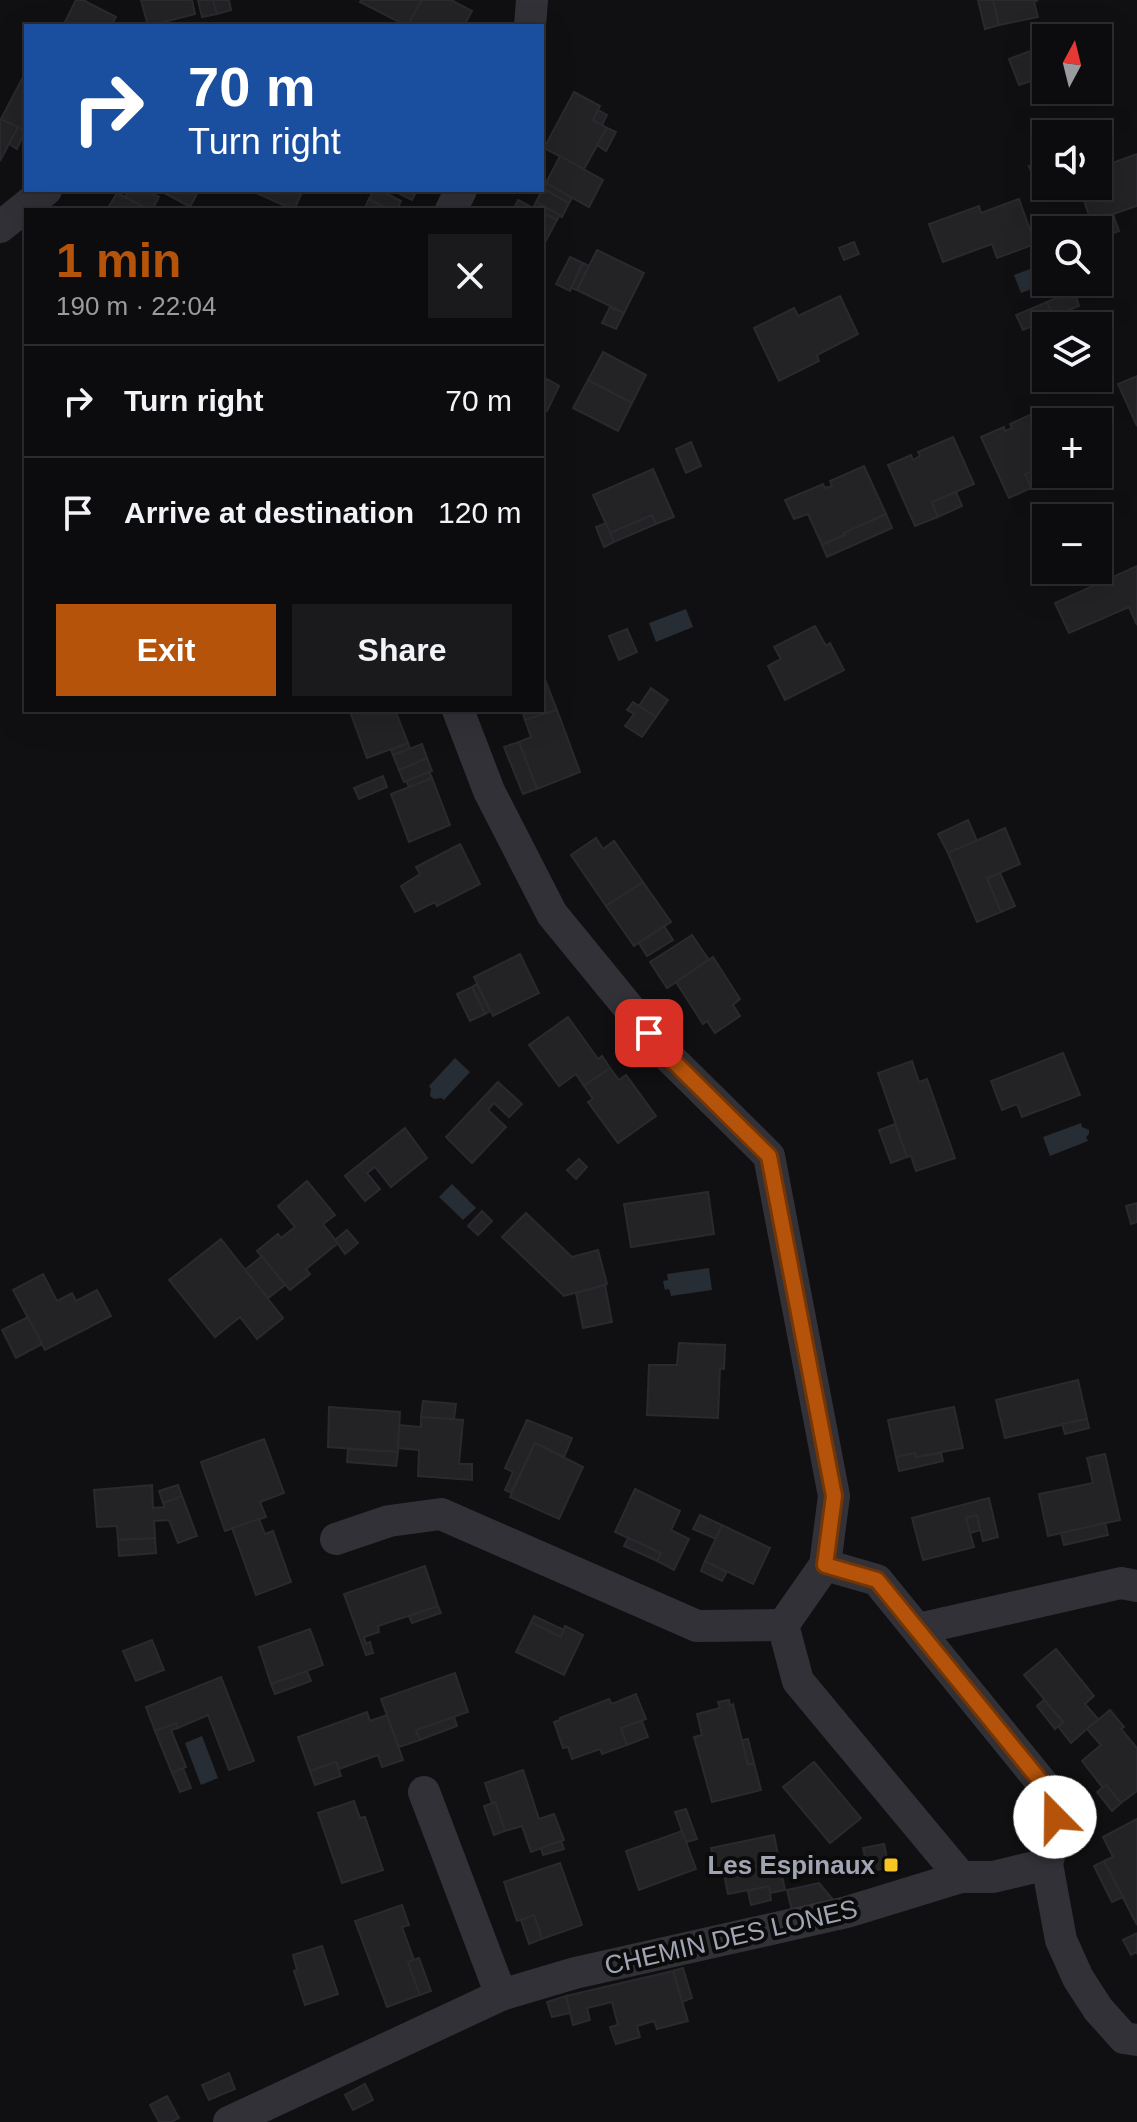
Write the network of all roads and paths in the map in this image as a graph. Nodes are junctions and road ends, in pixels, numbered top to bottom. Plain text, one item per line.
1 (532, 0) edge
2 (530, 24) edge
3 (44, 192) edge
4 (0, 227) edge
5 (459, 712) edge
6 (336, 1539) dead end
7 (825, 1565) junction
8 (1137, 1586) edge
9 (783, 1625) junction
10 (918, 1629) junction
11 (424, 1792) dead end
12 (1047, 1864) junction
13 (961, 1877) junction
14 (501, 1995) junction
15 (1137, 2040) edge
16 (229, 2122) edge

1 - 2 street
3 - 4 street
5 - 7 street
6 - 9 street
7 - 9 street
7 - 10 street
8 - 10 street
9 - 13 street
10 - 12 street
11 - 14 street
12 - 13 street, CHEMIN DES LONES
12 - 15 street
13 - 14 street, CHEMIN DES LONES
14 - 16 street, CHEMIN DES LONES

